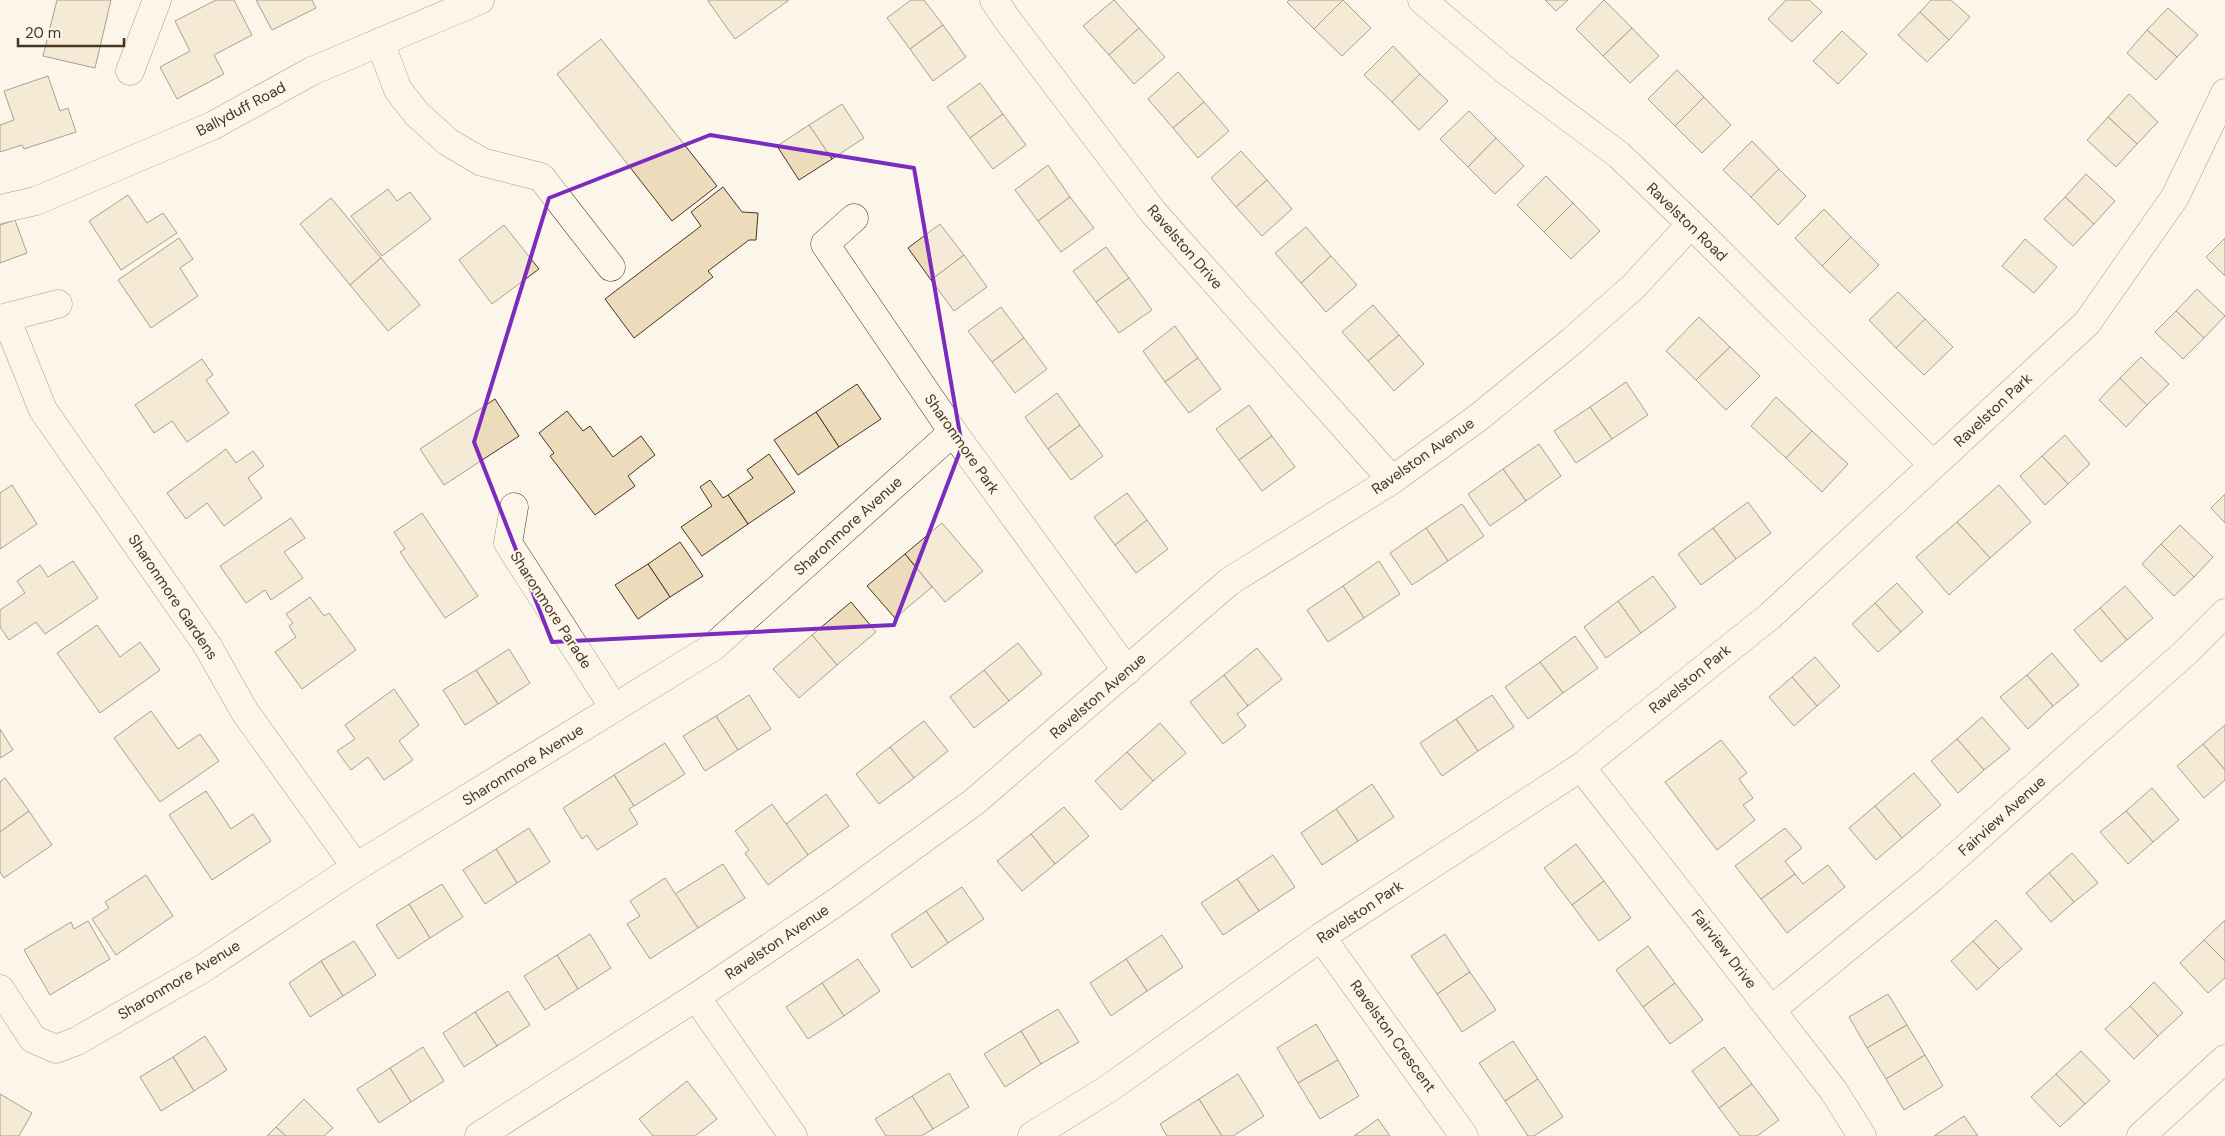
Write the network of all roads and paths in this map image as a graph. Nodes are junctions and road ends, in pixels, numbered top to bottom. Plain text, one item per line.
1 (157, 0) edge
2 (480, 0) edge
3 (994, 0) edge
4 (1422, 0) edge
5 (380, 42) junction
6 (130, 71) dead end
7 (2225, 94) edge
8 (0, 209) edge
9 (854, 218) dead end
10 (1691, 224) junction
11 (611, 267) dead end
12 (58, 304) dead end
13 (3, 319) edge
14 (953, 432) junction
15 (1934, 466) junction
16 (1392, 480) junction
17 (514, 507) dead end
18 (2225, 614) edge
19 (1127, 672) junction
20 (614, 708) junction
21 (1581, 767) junction
22 (356, 867) junction
23 (1322, 937) junction
24 (0, 989) edge
25 (696, 997) junction
26 (1771, 1010) junction
27 (2225, 1059) edge
28 (479, 1136) edge
29 (793, 1136) edge
30 (1032, 1136) edge
31 (1464, 1136) edge
32 (1862, 1136) edge
33 (2141, 1136) edge

1 - 6 street
2 - 5 street, Ballyduff Road
3 - 16 street, Ravelston Drive
4 - 10 street, Ravelston Road
5 - 8 street, Ballyduff Road
5 - 11 street
7 - 15 street, Ravelston Park
9 - 14 street, Sharonmore Park
10 - 15 street, Ravelston Road
10 - 16 street, Ravelston Avenue
12 - 13 street, Sharonmore Gardens
13 - 22 street, Sharonmore Gardens
14 - 19 street, Sharonmore Park
14 - 20 street, Sharonmore Avenue
15 - 21 street, Ravelston Park
16 - 19 street, Ravelston Avenue
17 - 20 street, Sharonmore Parade
18 - 26 street, Fairview Avenue
19 - 25 street, Ravelston Avenue
20 - 22 street, Sharonmore Avenue
21 - 23 street, Ravelston Park
21 - 26 street, Fairview Drive
22 - 24 street, Sharonmore Avenue
23 - 30 street, Ravelston Park
23 - 31 street, Ravelston Crescent
25 - 28 street, Ravelston Avenue
25 - 29 street
26 - 32 street, Fairview Drive
27 - 33 street

